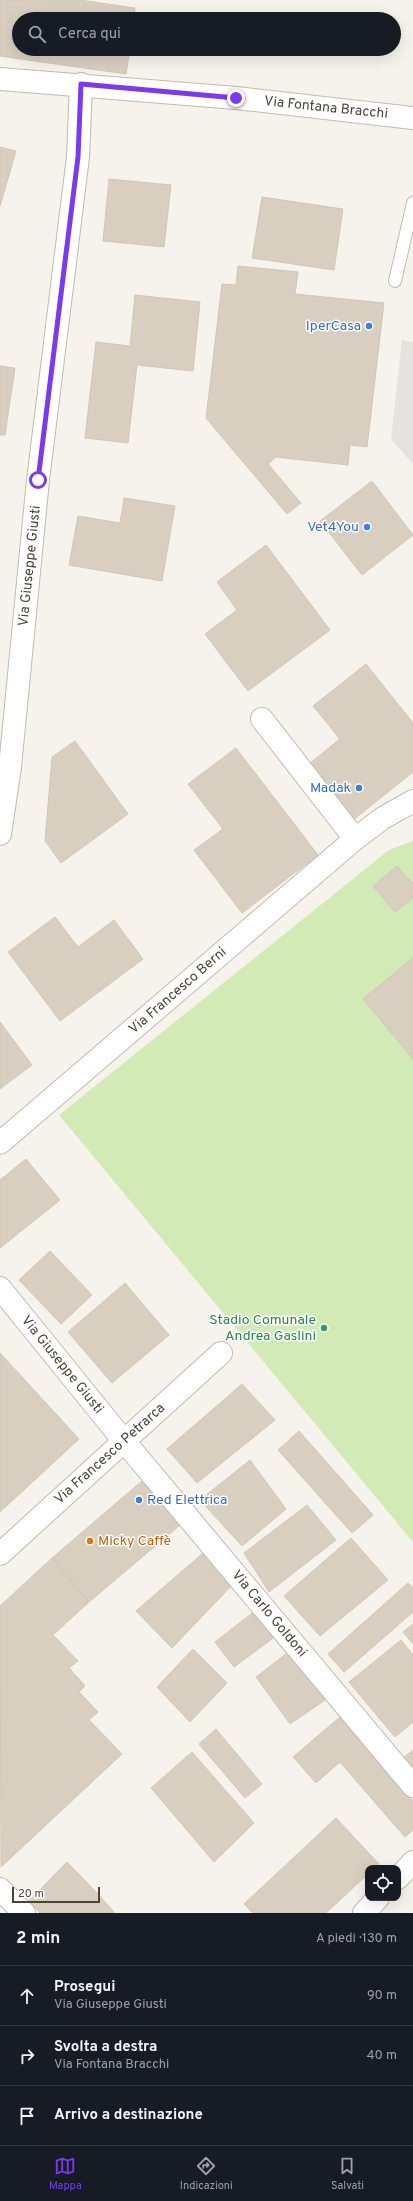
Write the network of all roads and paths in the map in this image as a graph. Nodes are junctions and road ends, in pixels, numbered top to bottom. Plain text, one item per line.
1 (0, 79) edge
2 (81, 84) junction
3 (413, 118) edge
4 (413, 202) edge
5 (395, 281) dead end
6 (262, 719) dead end
7 (413, 801) edge
8 (402, 811) edge
9 (0, 834) edge
10 (356, 839) junction
11 (0, 1143) edge
12 (0, 1288) edge
13 (220, 1353) dead end
14 (124, 1441) junction
15 (0, 1554) edge
16 (413, 1786) edge
17 (413, 1862) edge
18 (401, 1875) edge
19 (2, 1893) edge
20 (375, 1901) edge
21 (24, 1913) edge
22 (364, 1913) edge

1 - 2 street, Via Fontana Bracchi
2 - 3 street, Via Fontana Bracchi
2 - 9 street, Via Giuseppe Giusti
4 - 5 lane
6 - 10 street
7 - 8 street, Via Francesco Berni
8 - 10 street, Via Francesco Berni
10 - 11 street, Via Francesco Berni
12 - 14 street, Via Giuseppe Giusti
13 - 14 street, Via Francesco Petrarca
14 - 15 street, Via Francesco Petrarca
14 - 16 street, Via Carlo Goldoni
17 - 18 street
19 - 21 street
20 - 22 street

